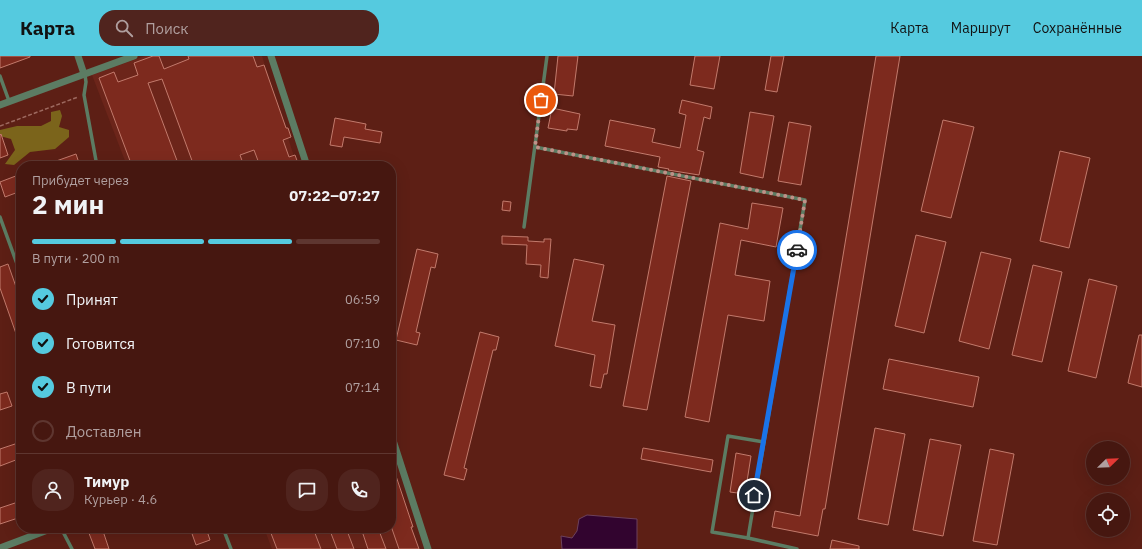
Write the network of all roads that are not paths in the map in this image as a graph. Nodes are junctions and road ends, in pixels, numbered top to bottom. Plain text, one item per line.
1 (78, 56) edge
2 (134, 56) edge
3 (271, 56) edge
4 (547, 56) edge
5 (84, 74) junction
6 (0, 76) edge
7 (10, 101) junction
8 (0, 105) edge
9 (535, 147) junction
10 (97, 161) edge
11 (304, 161) edge
12 (0, 217) edge
13 (524, 227) dead end
14 (16, 261) edge
15 (764, 442) junction
16 (396, 450) edge
17 (40, 533) edge
18 (64, 533) edge
19 (225, 533) edge
20 (748, 538) junction
21 (0, 548) edge
22 (72, 549) edge
23 (231, 549) edge
24 (428, 549) edge
25 (797, 549) edge

1 - 5 street
2 - 5 street
3 - 11 street
4 - 9 lane
5 - 7 street
5 - 10 lane
6 - 7 lane
7 - 8 street
9 - 13 lane
9 - 15 lane
12 - 14 lane
15 - 20 lane
15 - 20 lane
16 - 24 street
17 - 21 street
18 - 22 lane
19 - 23 lane
20 - 25 lane

